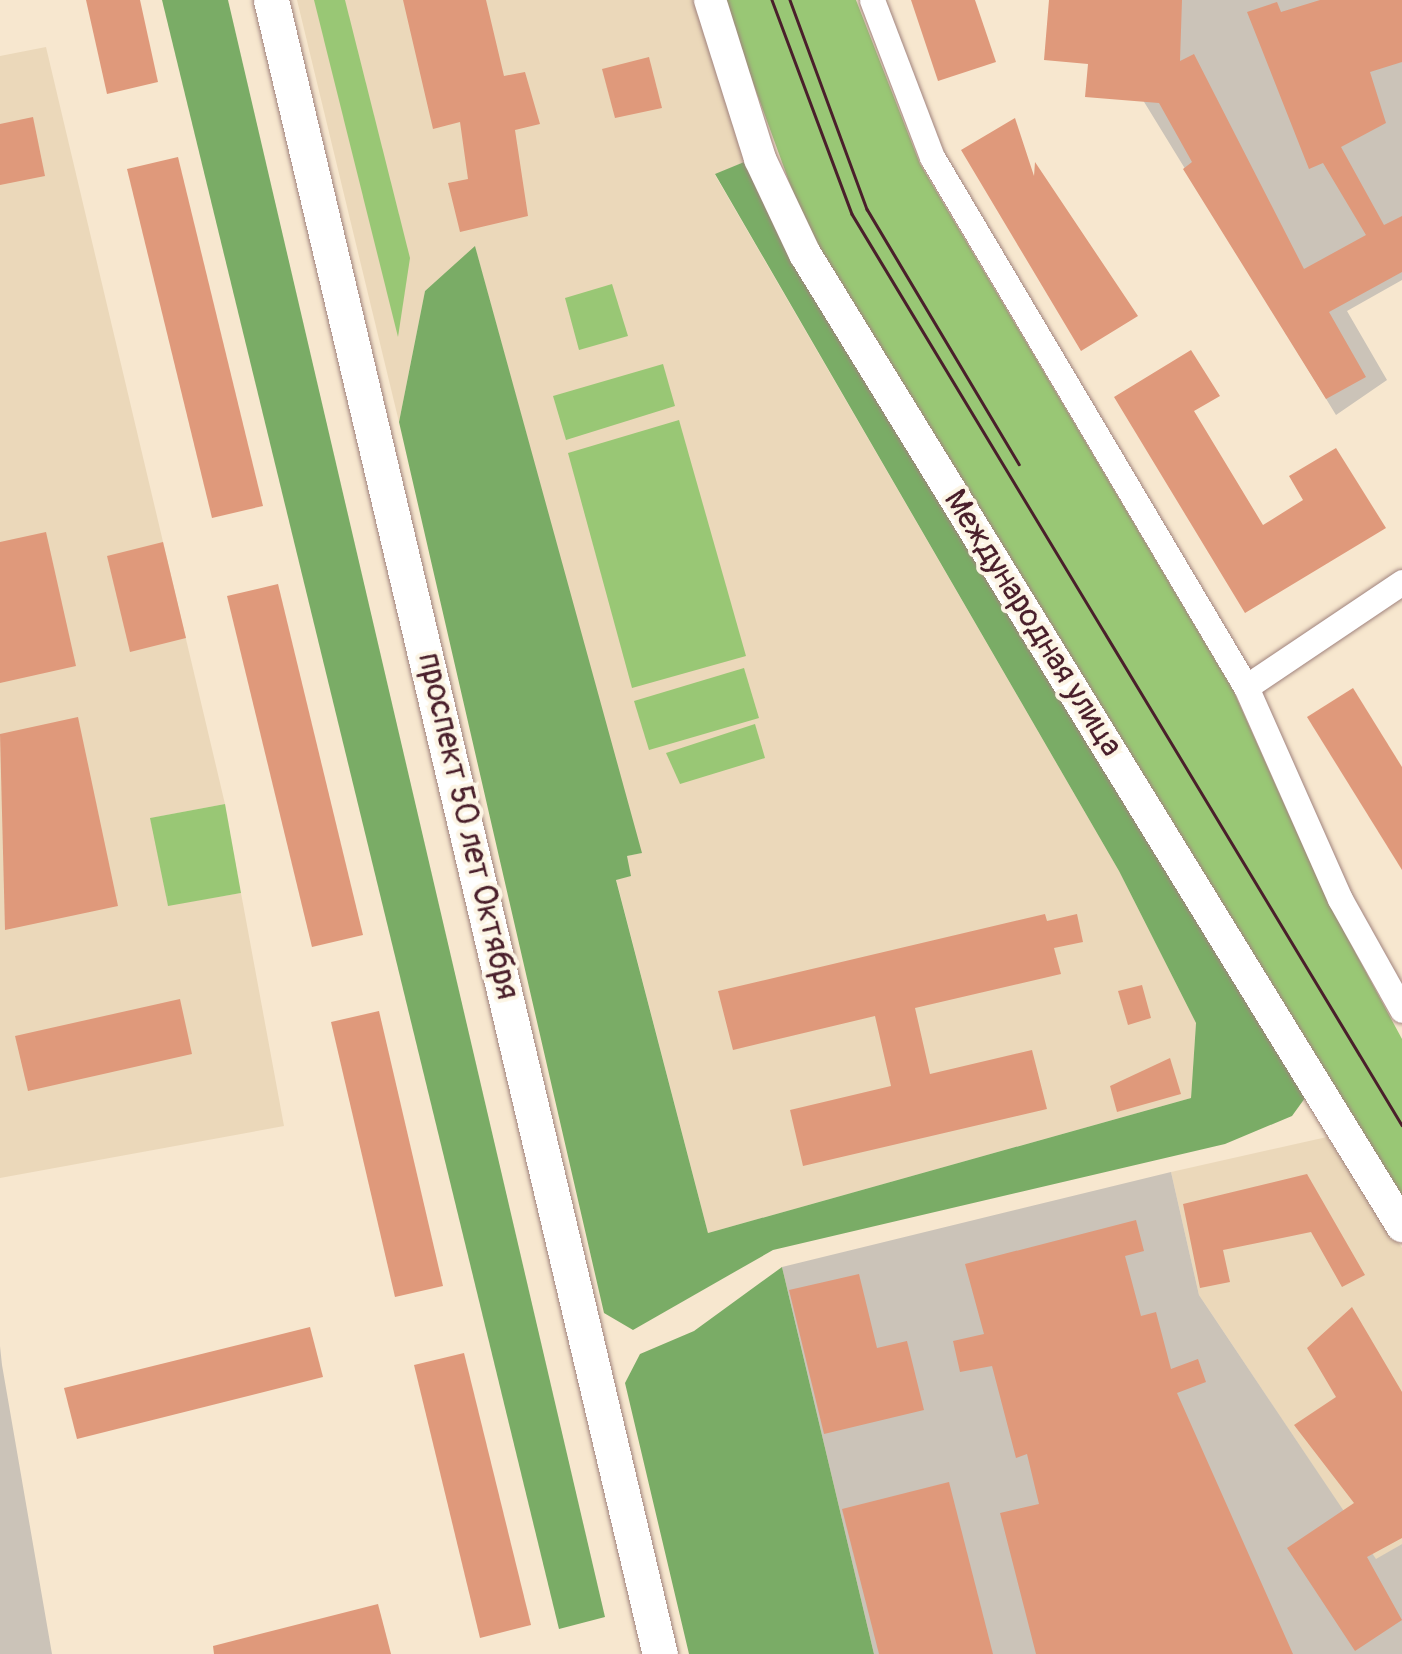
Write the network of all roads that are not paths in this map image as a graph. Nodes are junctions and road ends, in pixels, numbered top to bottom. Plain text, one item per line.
1 (270, 0) edge
2 (710, 0) edge
3 (872, 0) edge
4 (1402, 582) edge
5 (1246, 687) junction
6 (1402, 1010) edge
7 (1402, 1226) edge
8 (660, 1654) edge

1 - 8 main road, проспект 50 лет Октября
2 - 7 street, Международная улица
3 - 5 street
4 - 5 street
5 - 6 street

